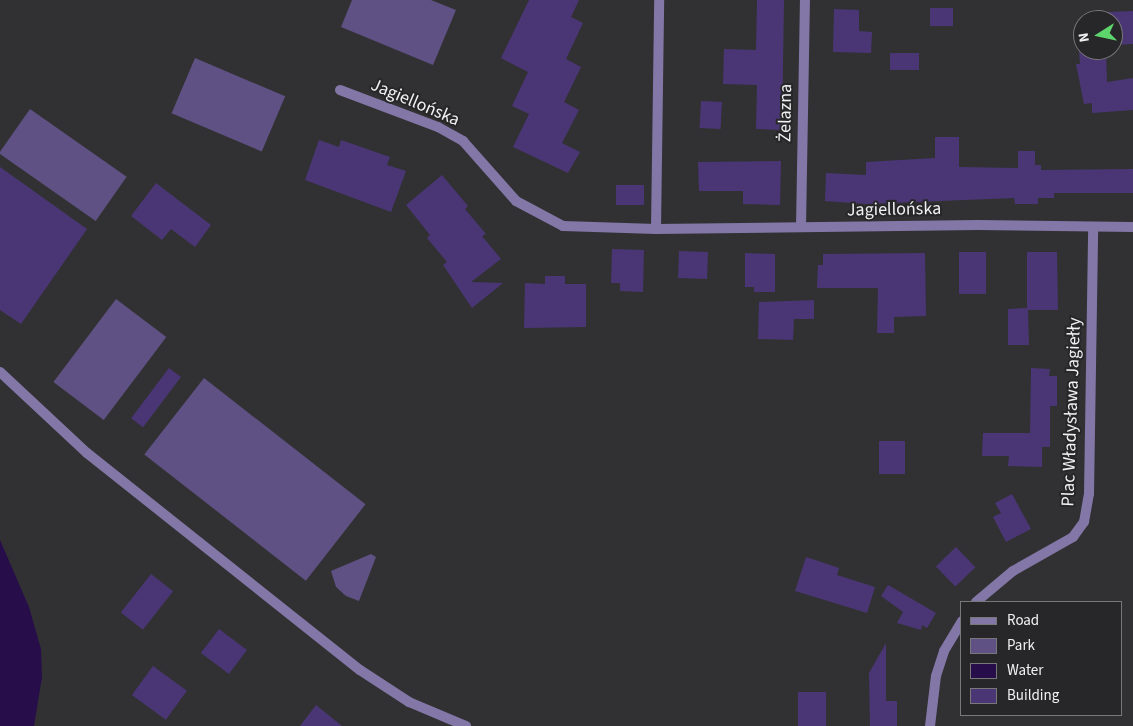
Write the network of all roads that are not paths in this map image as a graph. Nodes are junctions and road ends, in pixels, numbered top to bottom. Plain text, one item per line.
1 (659, 0) edge
2 (805, 0) edge
3 (340, 90) dead end
4 (801, 227) junction
5 (1093, 227) junction
6 (1133, 228) edge
7 (656, 229) junction
8 (0, 372) edge
9 (977, 601) edge
10 (960, 624) edge
11 (466, 726) edge
12 (930, 726) edge

1 - 7 street
2 - 4 street, Żelazna
3 - 7 street, Jagiellońska
4 - 5 street, Jagiellońska
4 - 7 street, Jagiellońska
5 - 6 street, Jagiellońska
5 - 9 street, Plac Władysława Jagiełły
8 - 11 street
10 - 12 street

